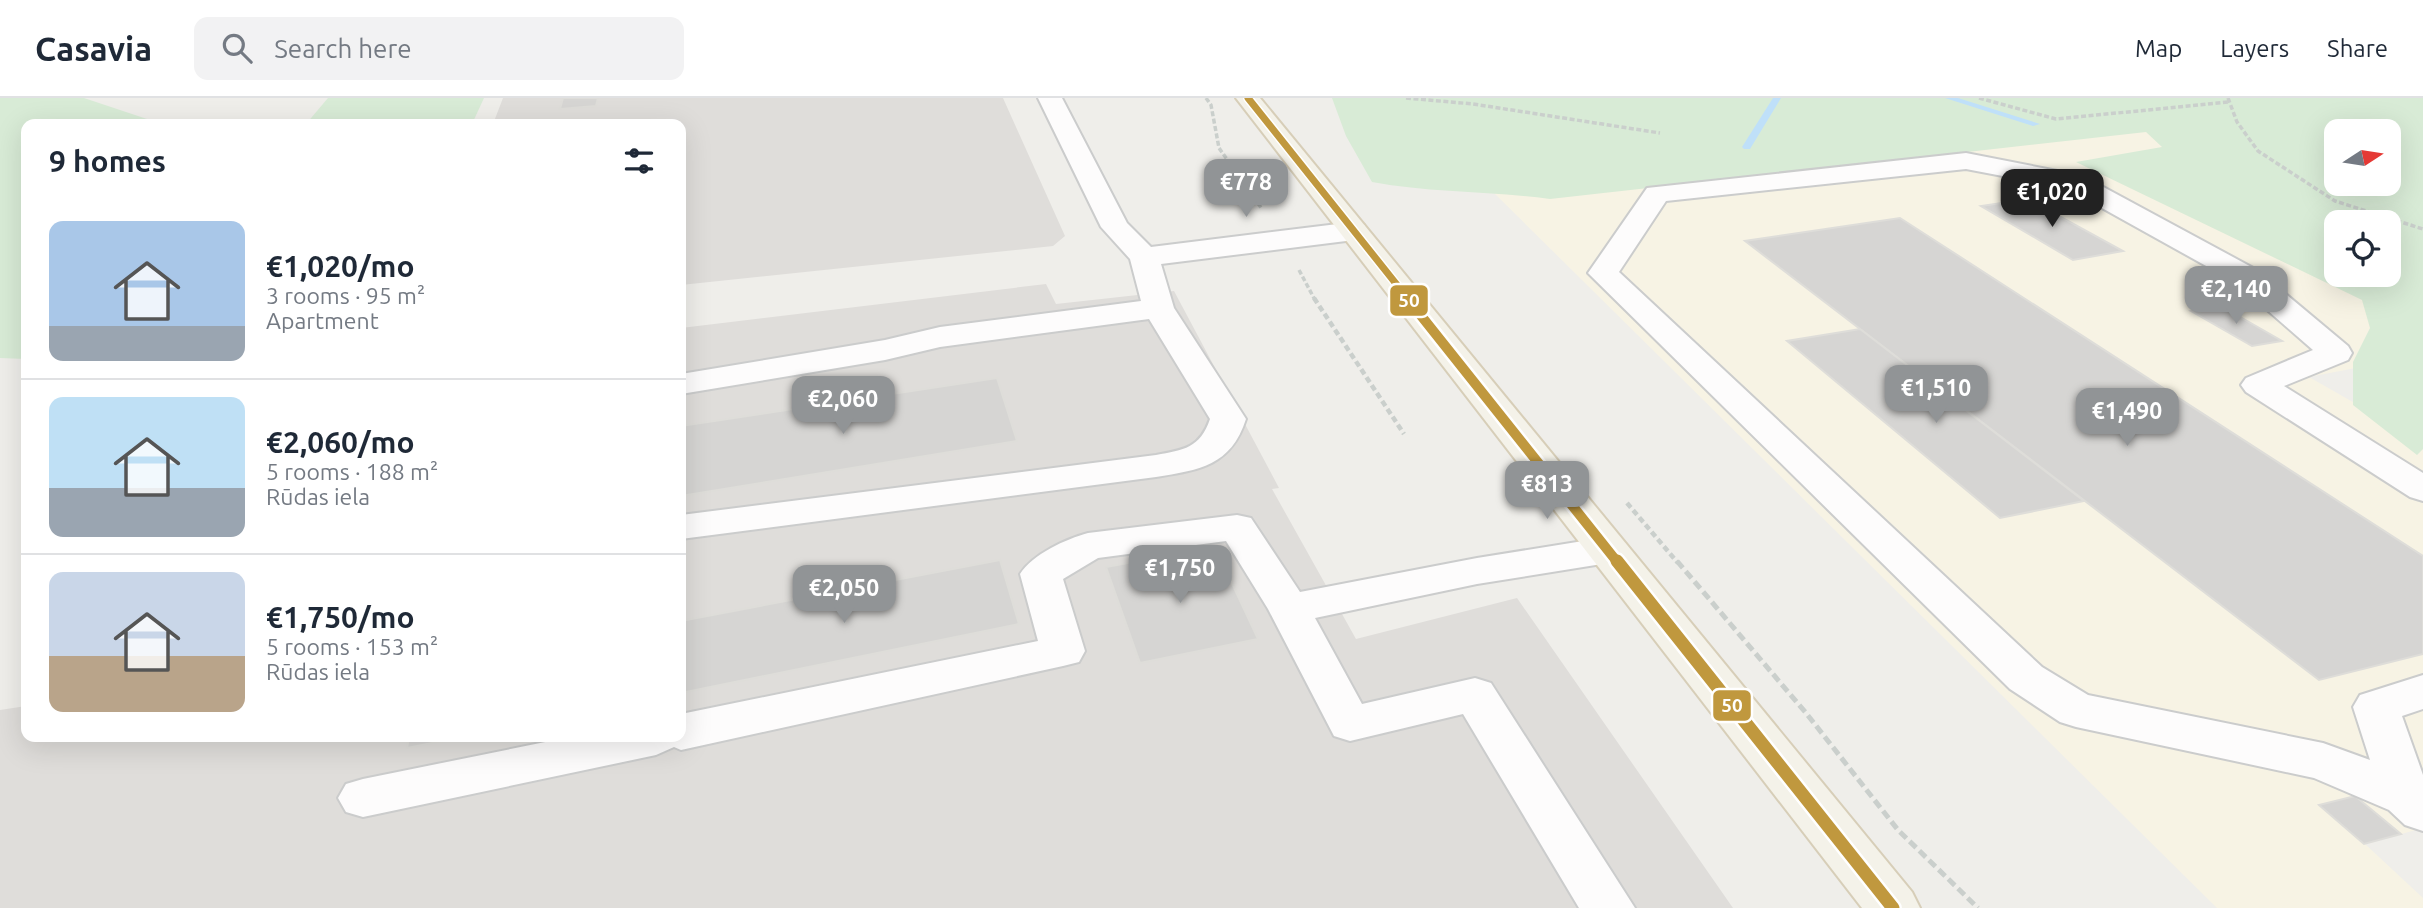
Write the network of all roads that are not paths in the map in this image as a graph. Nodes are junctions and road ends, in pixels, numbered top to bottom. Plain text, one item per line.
1 (1050, 98) edge
2 (1248, 98) edge
3 (1354, 231) junction
4 (1144, 257) junction
5 (1158, 308) junction
6 (686, 383) edge
7 (2423, 489) edge
8 (686, 526) edge
9 (1608, 550) junction
10 (1289, 609) junction
11 (2423, 692) edge
12 (686, 731) edge
13 (632, 742) edge
14 (363, 798) dead end
15 (2414, 803) edge
16 (1608, 908) edge
17 (1893, 908) edge

1 - 4 street
2 - 3 main road
3 - 4 street
3 - 9 main road
4 - 5 street
5 - 6 street
5 - 8 street
7 - 15 street
9 - 10 street
9 - 17 main road
10 - 12 street
10 - 16 street
11 - 15 street
13 - 14 street

